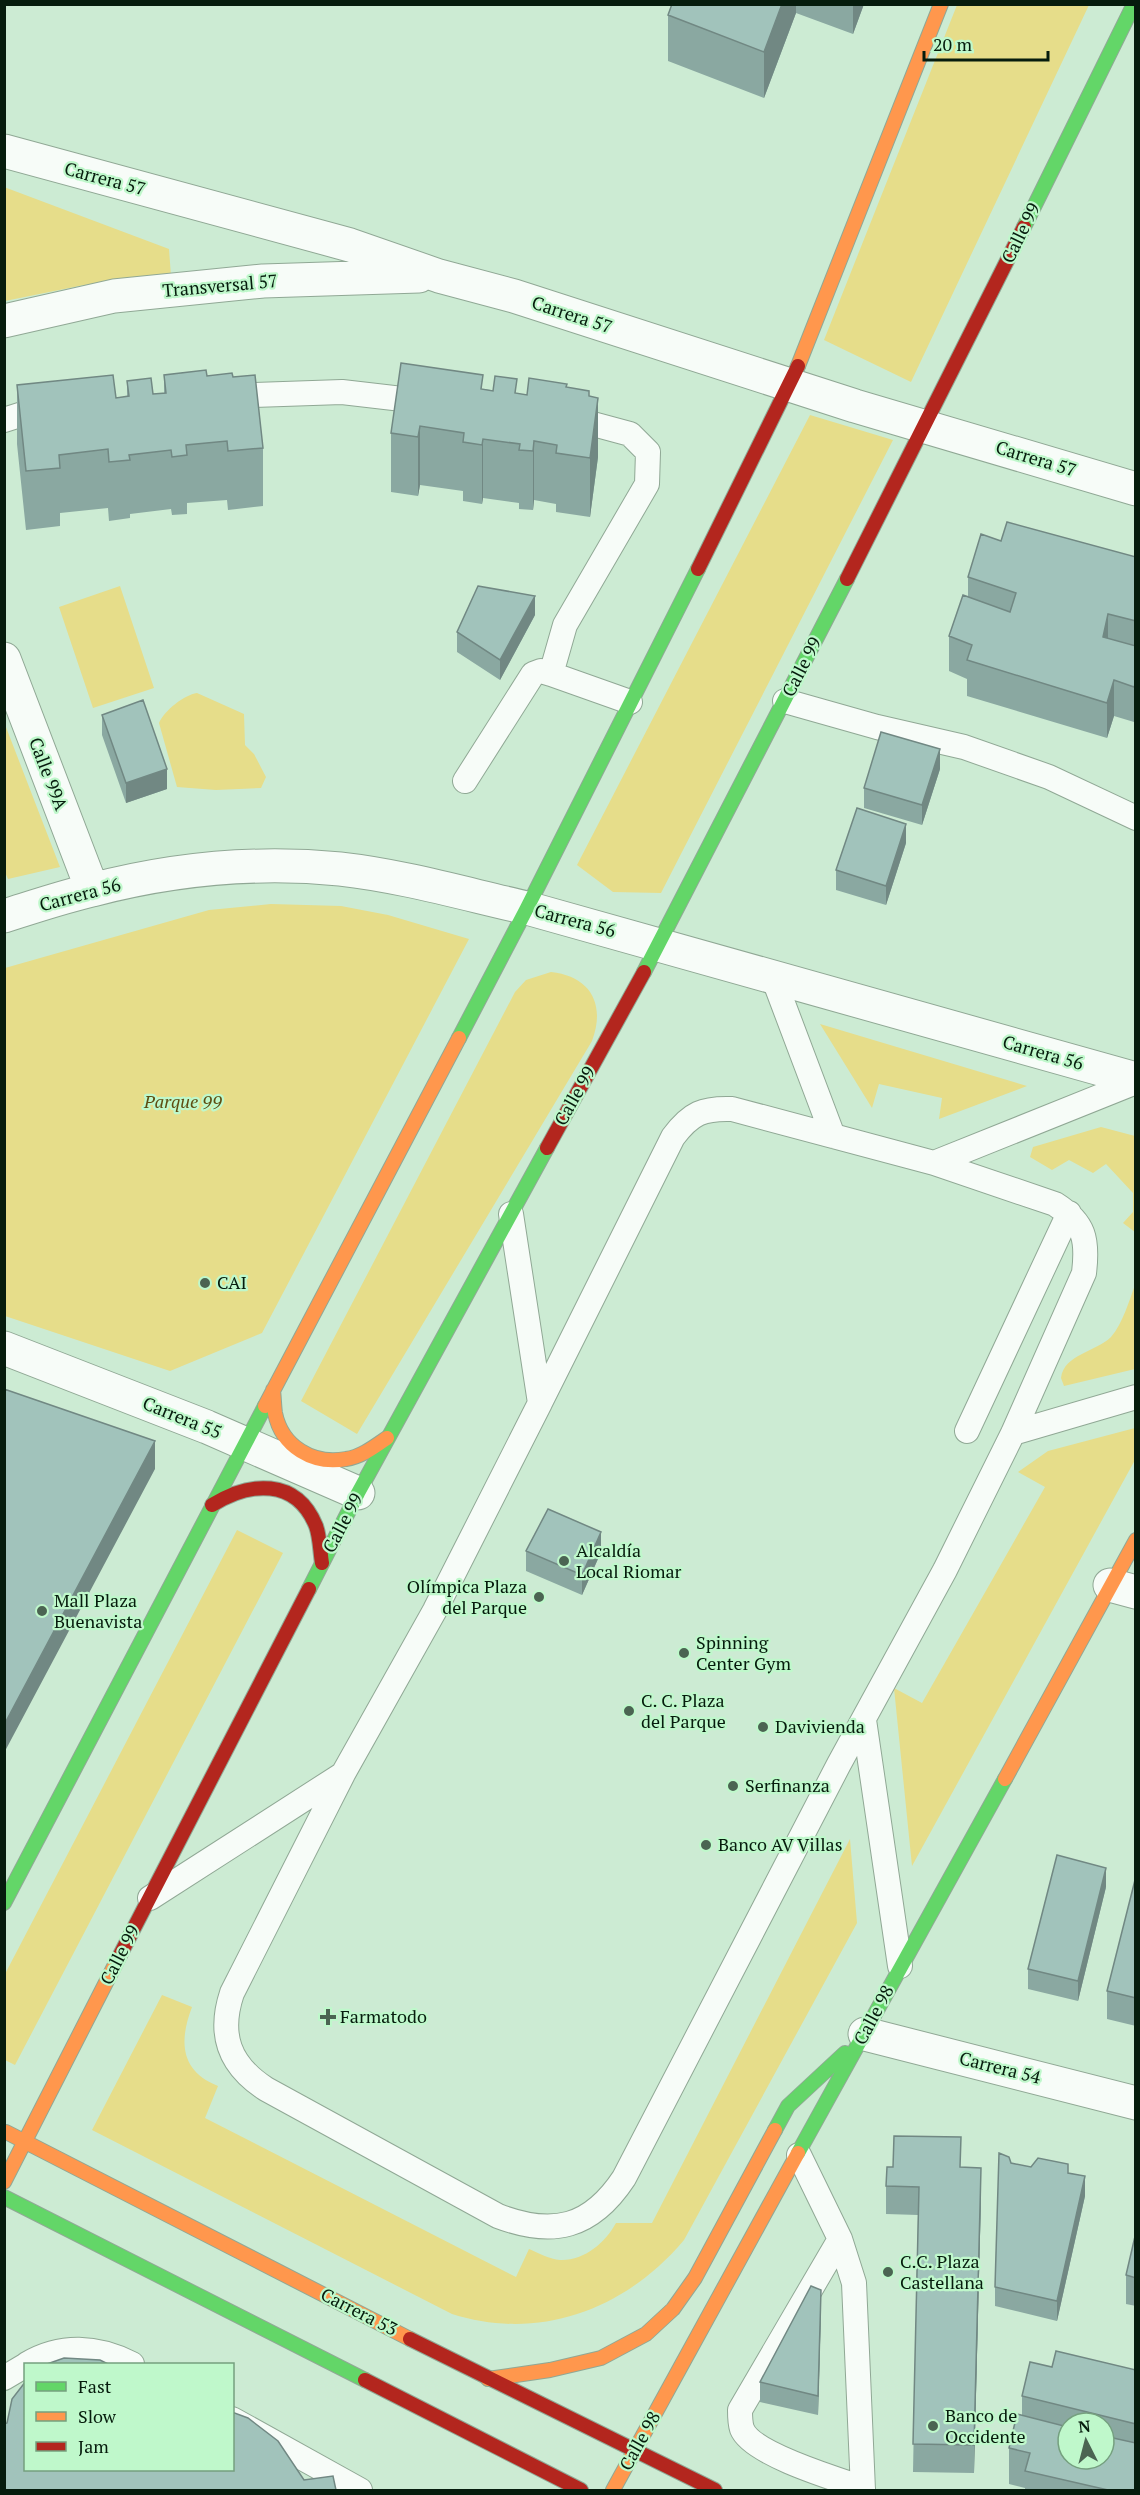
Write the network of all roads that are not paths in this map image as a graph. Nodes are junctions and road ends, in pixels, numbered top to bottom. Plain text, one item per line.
1 (941, 4) edge
2 (1134, 4) edge
3 (4, 151) edge
4 (439, 276) junction
5 (4, 321) edge
6 (790, 386) junction
7 (204, 396) edge
8 (65, 401) edge
9 (449, 404) edge
10 (544, 415) edge
11 (4, 420) edge
12 (926, 426) junction
13 (1136, 489) edge
14 (4, 660) edge
15 (550, 674) junction
16 (785, 700) junction
17 (630, 702) junction
18 (465, 781) dead end
19 (1136, 818) edge
20 (92, 890) junction
21 (527, 908) junction
22 (4, 916) edge
23 (659, 944) junction
24 (773, 977) junction
25 (1136, 1080) edge
26 (832, 1136) junction
27 (934, 1163) junction
28 (1069, 1213) junction
29 (511, 1214) junction
30 (4, 1348) edge
31 (273, 1390) junction
32 (1136, 1397) edge
33 (540, 1403) junction
34 (967, 1431) dead end
35 (1013, 1433) junction
36 (390, 1436) junction
37 (245, 1444) junction
38 (358, 1493) junction
39 (212, 1505) junction
40 (1136, 1540) edge
41 (322, 1563) junction
42 (1123, 1589) edge
43 (864, 1720) junction
44 (343, 1774) junction
45 (150, 1898) junction
46 (4, 1903) edge
47 (900, 1966) junction
48 (865, 2034) junction
49 (1136, 2103) edge
50 (4, 2131) edge
51 (24, 2142) junction
52 (799, 2155) junction
53 (4, 2182) edge
54 (4, 2197) edge
55 (840, 2239) junction
56 (30, 2363) edge
57 (129, 2363) edge
58 (24, 2366) edge
59 (4, 2378) edge
60 (488, 2379) junction
61 (234, 2420) edge
62 (634, 2452) junction
63 (863, 2489) edge
64 (360, 2490) edge
65 (581, 2490) edge
66 (613, 2490) edge
67 (715, 2490) edge

1 - 6 street
2 - 12 street, Calle 99
3 - 4 street, Carrera 57
4 - 5 street, Transversal 57
4 - 6 street, Carrera 57
6 - 12 street, Carrera 57
6 - 17 street
7 - 9 lane
8 - 11 lane
10 - 15 lane
12 - 13 street, Carrera 57
12 - 16 street, Calle 99
14 - 20 street, Calle 99A
15 - 17 lane
15 - 18 lane
16 - 19 lane
16 - 23 street, Calle 99
17 - 21 street
20 - 21 street, Carrera 56
20 - 22 street, Carrera 56
21 - 23 street, Carrera 56
21 - 31 street
23 - 24 street, Carrera 56
23 - 29 street, Calle 99
24 - 25 street, Carrera 56
24 - 26 lane
25 - 27 lane
26 - 27 lane
26 - 33 lane
27 - 28 lane
28 - 34 lane
28 - 35 lane
29 - 33 lane
29 - 36 street, Calle 99
30 - 37 street, Carrera 55
31 - 36 street
31 - 37 street
32 - 35 lane
33 - 44 lane
35 - 43 lane
36 - 38 street, Calle 99
37 - 38 street, Carrera 55
37 - 39 street
38 - 41 street, Calle 99
39 - 41 street
39 - 46 street
40 - 42 street, Calle 98
41 - 45 street, Calle 99
42 - 47 street, Calle 98
43 - 44 lane
43 - 47 lane
44 - 45 lane
45 - 51 street, Calle 99
47 - 48 street, Calle 98
48 - 49 street, Carrera 54
48 - 52 street, Calle 98
48 - 60 street
50 - 51 street, Carrera 53
51 - 53 street, Calle 99
51 - 60 street, Carrera 53
52 - 55 lane
52 - 62 street, Calle 98
54 - 65 street
55 - 63 lane
55 - 63 lane
56 - 57 lane
58 - 59 lane
60 - 62 street, Carrera 53
61 - 64 lane
62 - 66 street, Calle 98
62 - 67 street, Carrera 53

